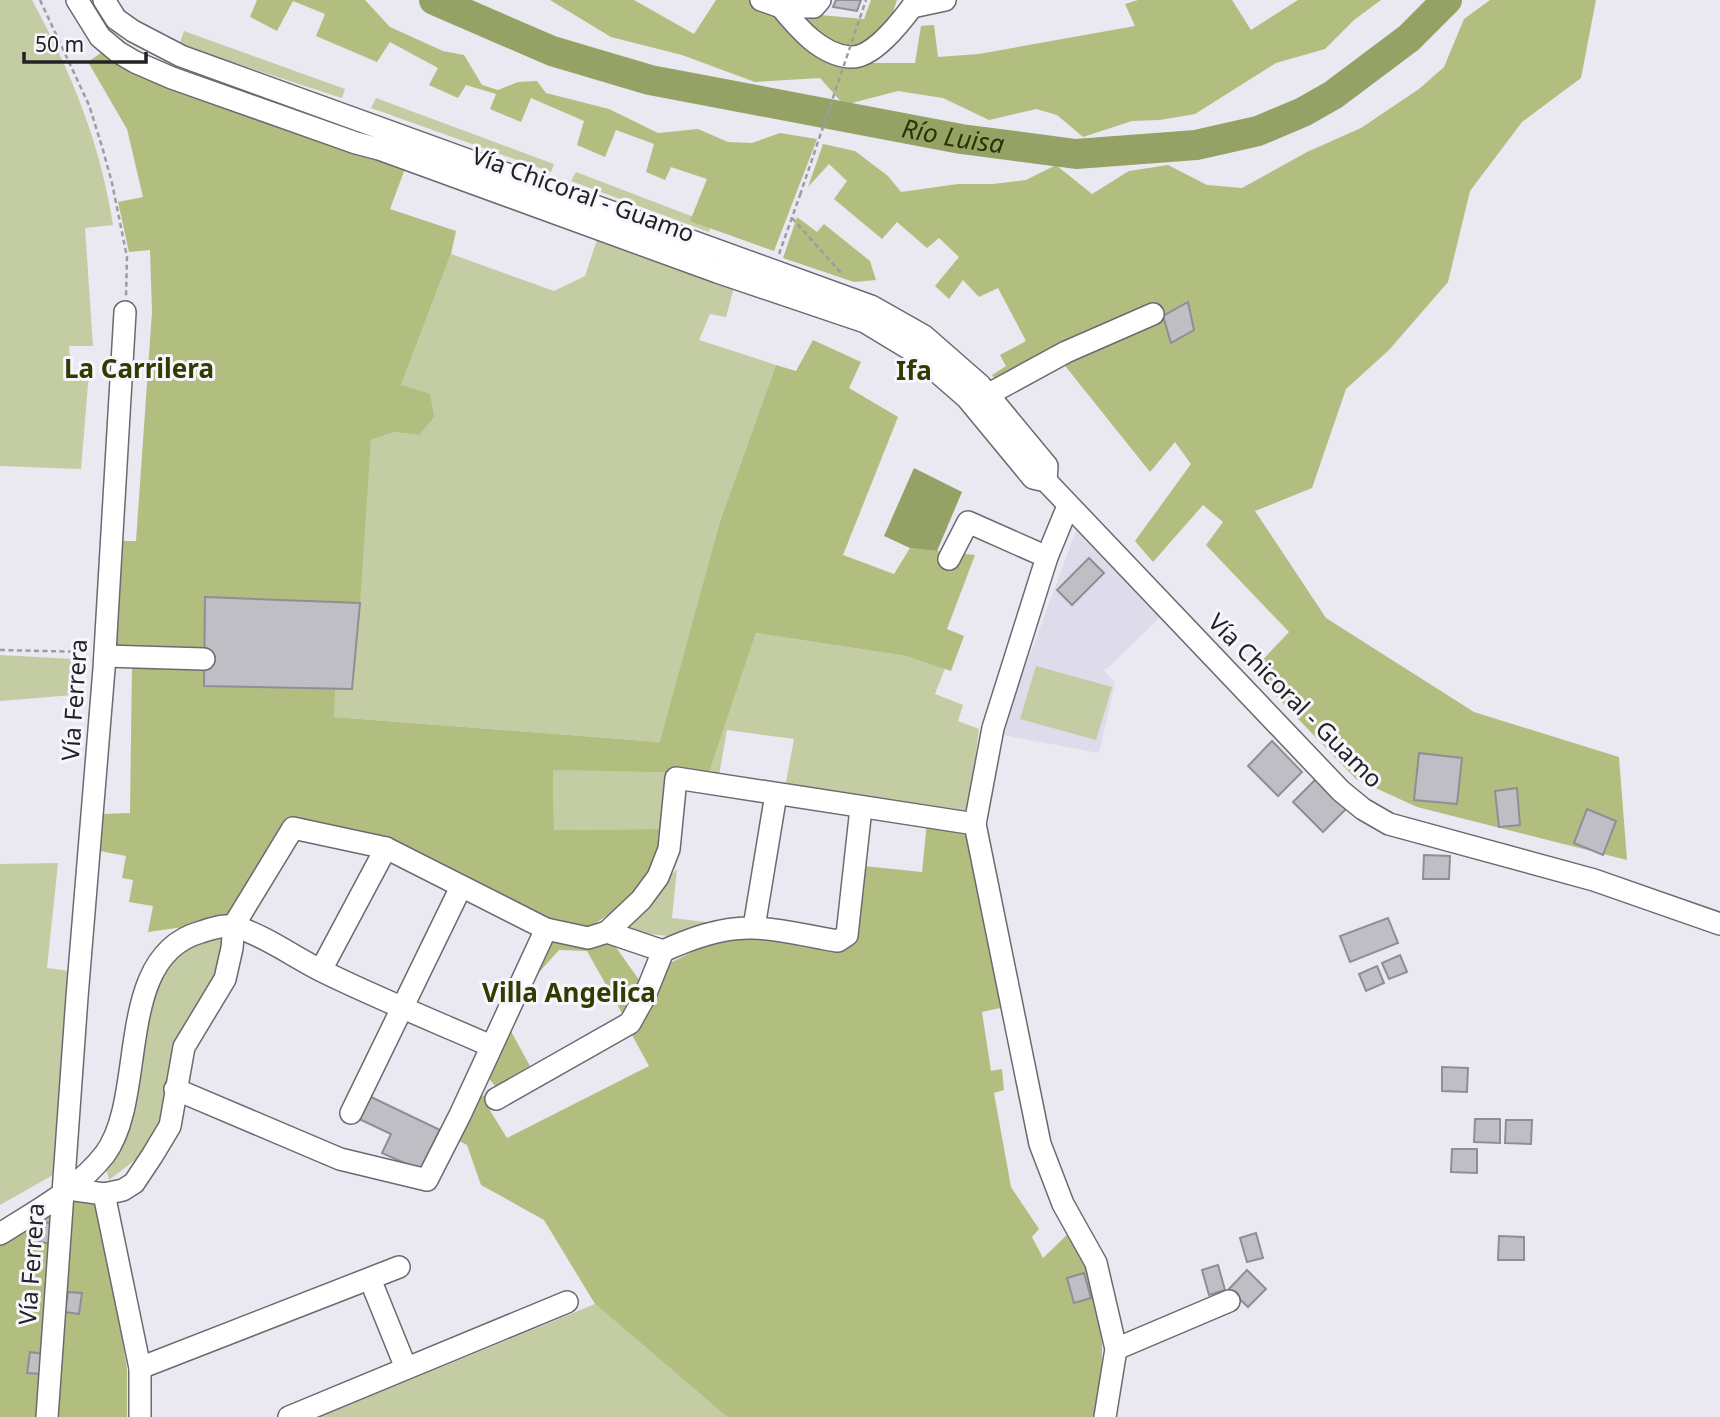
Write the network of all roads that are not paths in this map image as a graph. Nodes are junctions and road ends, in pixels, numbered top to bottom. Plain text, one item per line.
1 (78, 0) edge
2 (104, 0) edge
3 (820, 0) edge
4 (945, 0) edge
5 (911, 3) edge
6 (771, 4) edge
7 (365, 122) junction
8 (356, 143) junction
9 (558, 204) junction
10 (709, 258) junction
11 (823, 299) junction
12 (125, 312) road end
13 (1153, 314) dead end
14 (979, 392) junction
15 (1068, 506) junction
16 (1047, 558) junction
17 (949, 559) dead end
18 (102, 654) junction
19 (204, 659) dead end
20 (776, 794) junction
21 (861, 808) junction
22 (975, 824) junction
23 (386, 848) junction
24 (461, 887) junction
25 (1720, 924) edge
26 (234, 926) junction
27 (754, 927) junction
28 (546, 929) junction
29 (607, 932) junction
30 (663, 951) junction
31 (321, 970) junction
32 (402, 1007) junction
33 (491, 1046) junction
34 (175, 1089) junction
35 (496, 1099) dead end
36 (351, 1113) dead end
37 (66, 1191) junction
38 (104, 1194) junction
39 (0, 1234) edge
40 (399, 1267) dead end
41 (370, 1279) junction
42 (1229, 1301) dead end
43 (567, 1302) dead end
44 (1116, 1349) junction
45 (140, 1368) junction
46 (406, 1368) junction
47 (1107, 1416) edge
48 (47, 1417) edge
49 (140, 1417) edge
50 (289, 1417) edge

1 - 8 street, Vía Chicoral - Guamo
2 - 7 street, Vía Chicoral - Guamo
3 - 6 street
4 - 5 street
5 - 6 street
7 - 8 street
7 - 9 street, Vía Chicoral - Guamo
8 - 9 street, Vía Chicoral - Guamo
9 - 10 street, Vía Chicoral - Guamo
10 - 11 street, Vía Chicoral - Guamo
10 - 11 street, Vía Chicoral - Guamo
11 - 14 street, Vía Chicoral - Guamo
12 - 18 street, Vía Ferrera
13 - 14 street
14 - 15 street, Vía Chicoral - Guamo
15 - 16 street
15 - 25 street, Vía Chicoral - Guamo
16 - 17 street
16 - 22 street
18 - 19 street
18 - 37 street, Vía Ferrera
20 - 21 street
20 - 27 street
20 - 29 street
21 - 22 street
21 - 27 street
22 - 44 street
23 - 24 street
23 - 26 street
23 - 31 street
24 - 28 street
24 - 32 street
26 - 31 street
26 - 34 street
26 - 37 street
27 - 30 street
28 - 29 street
28 - 33 street
29 - 30 street
30 - 35 street
31 - 32 street
32 - 33 street
32 - 36 street
33 - 34 street
34 - 38 street
37 - 38 street
37 - 39 street
37 - 48 street, Vía Ferrera
38 - 45 street
40 - 41 street
41 - 45 street
41 - 46 street
42 - 44 street
43 - 46 street
44 - 47 street
45 - 49 street
46 - 50 street

